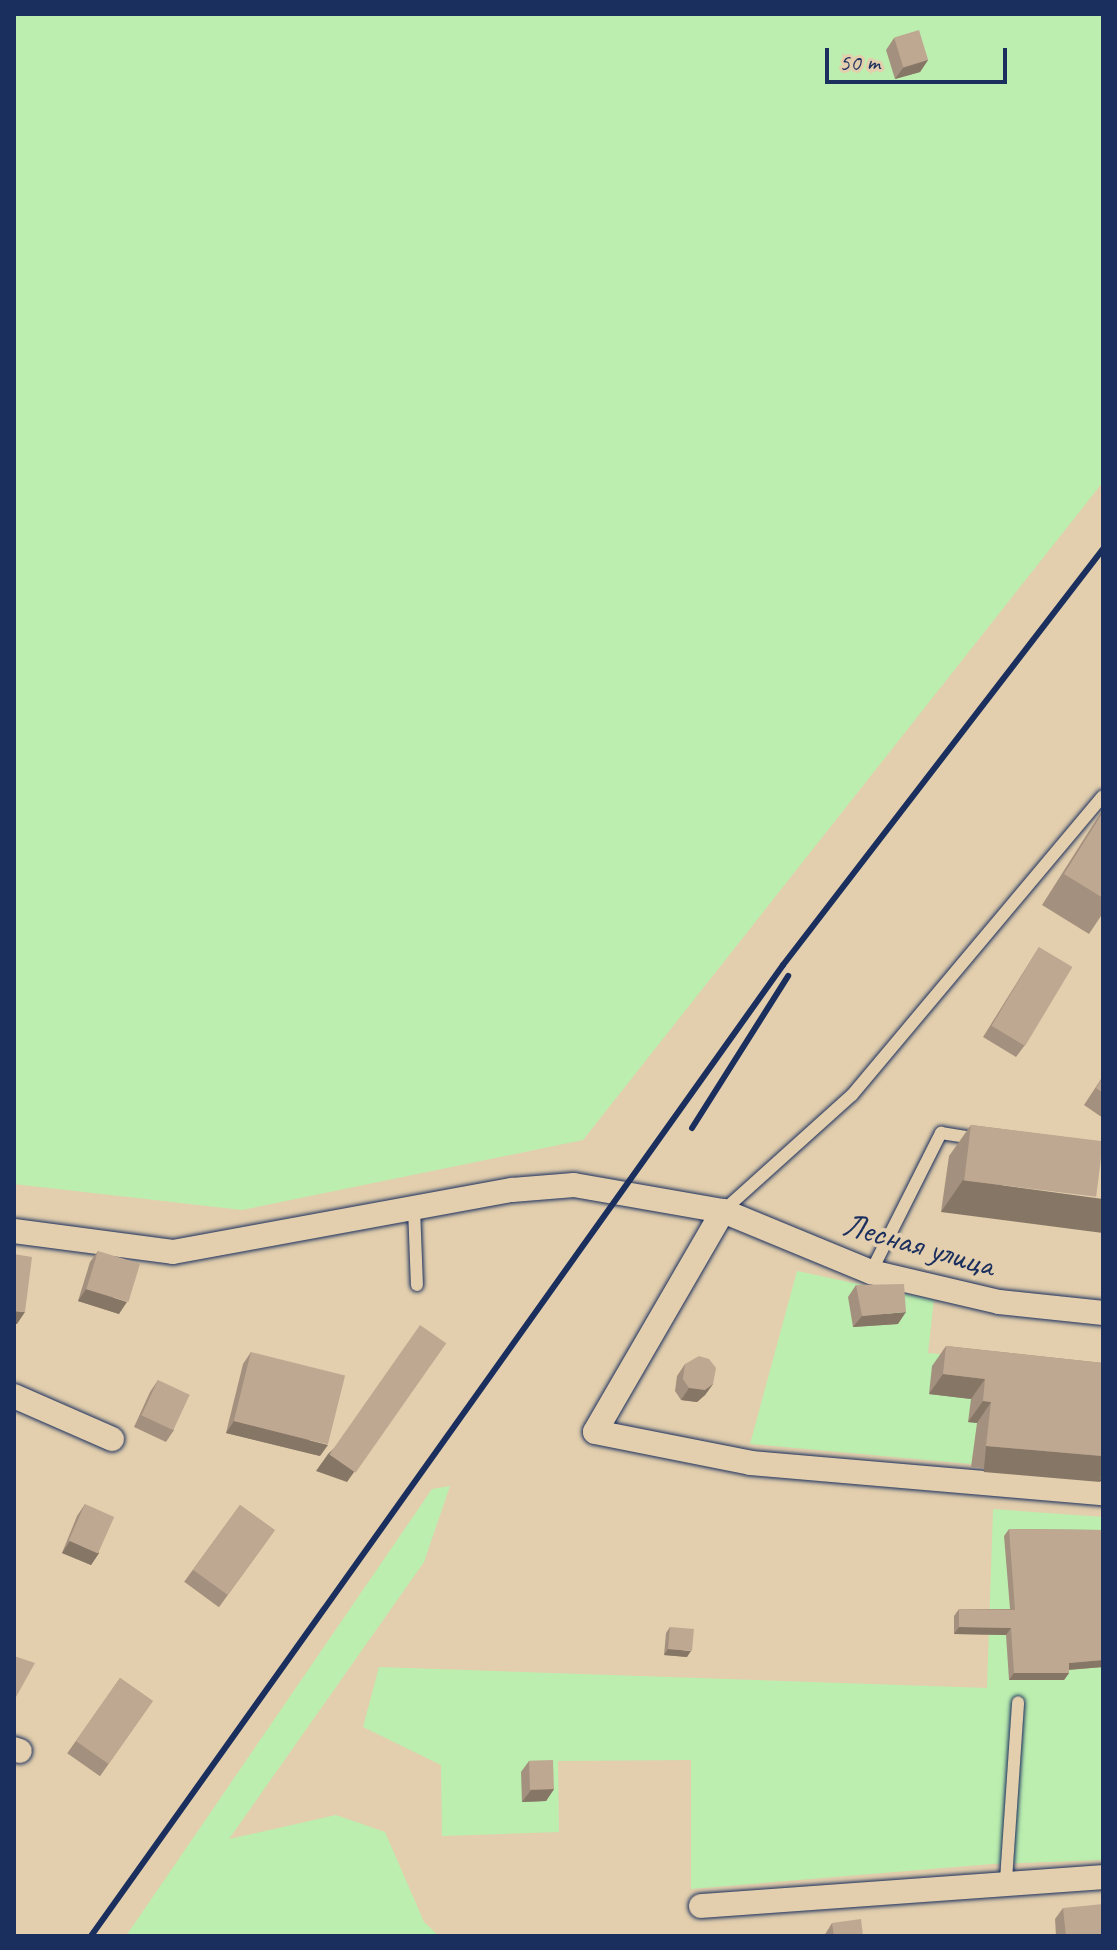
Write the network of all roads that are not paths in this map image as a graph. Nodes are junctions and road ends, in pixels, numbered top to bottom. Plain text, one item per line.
1 (1103, 796) edge
2 (985, 1141) edge
3 (414, 1208) junction
4 (723, 1211) junction
5 (14, 1231) edge
6 (871, 1272) junction
7 (417, 1285) dead end
8 (1103, 1313) edge
9 (14, 1396) edge
10 (112, 1439) dead end
11 (1103, 1493) edge
12 (1018, 1702) dead end
13 (1103, 1877) edge
14 (1006, 1880) junction
15 (701, 1906) dead end

1 - 4 lane
2 - 6 lane
3 - 4 street, Лесная улица
3 - 5 street, Лесная улица
3 - 7 lane
4 - 6 street, Лесная улица
4 - 11 street
6 - 8 street, Лесная улица
9 - 10 street
12 - 14 lane
13 - 14 street
14 - 15 street

